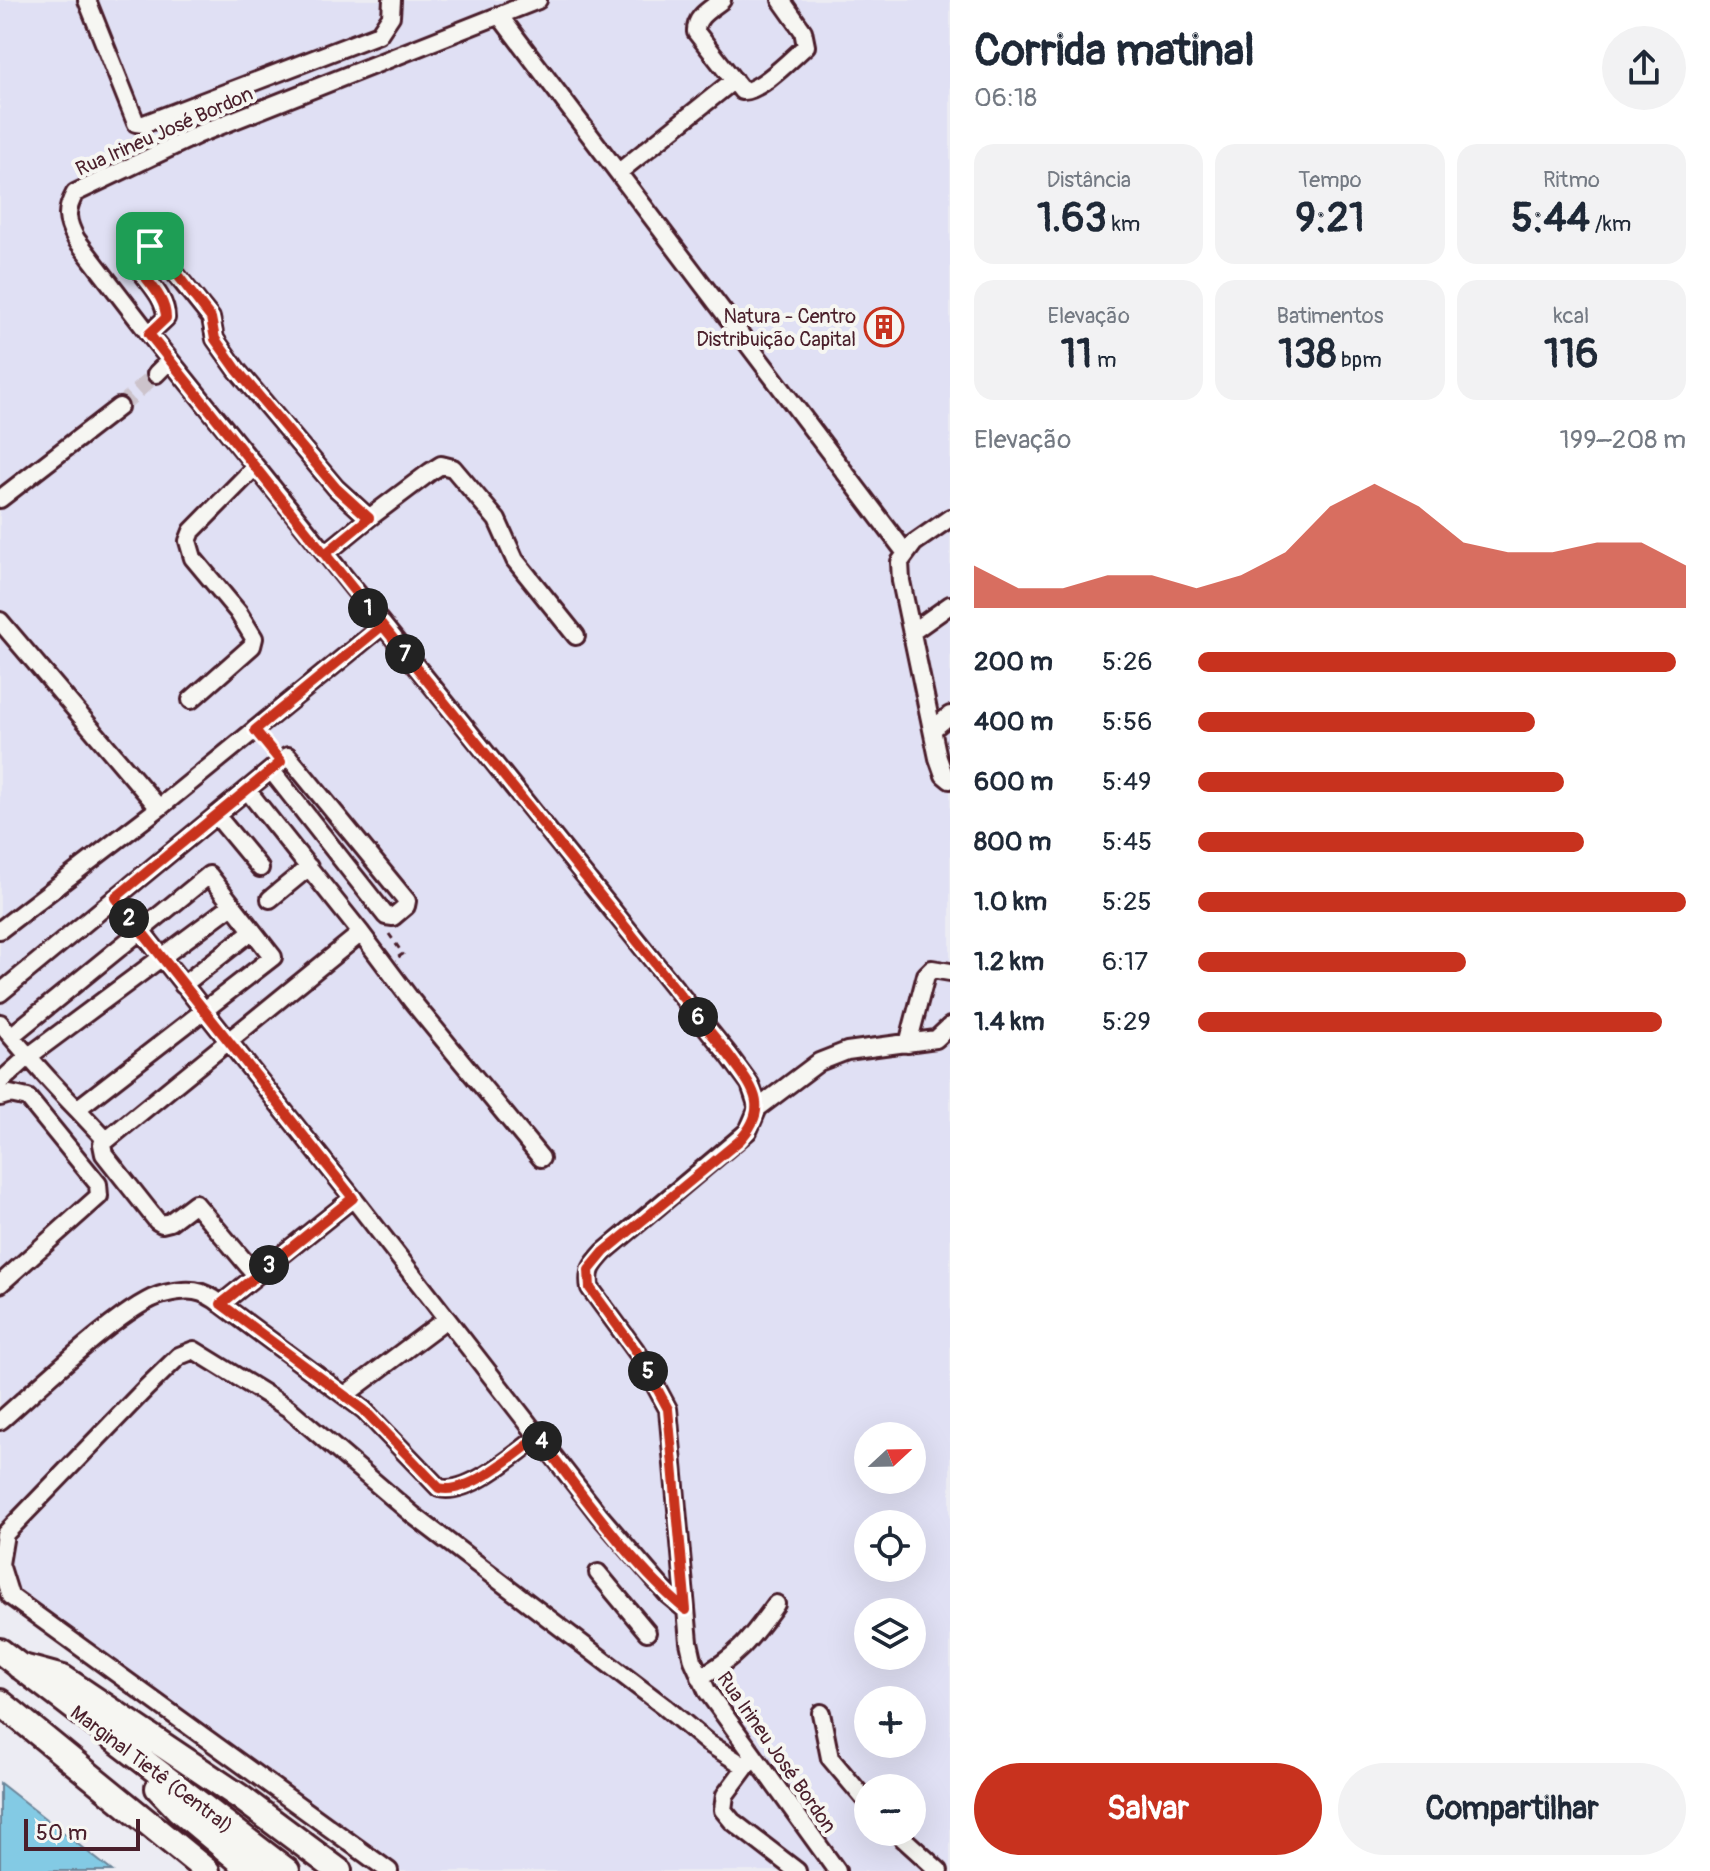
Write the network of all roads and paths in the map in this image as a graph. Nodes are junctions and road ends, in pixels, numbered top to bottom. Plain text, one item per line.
1 (87, 0) edge
2 (392, 0) edge
3 (538, 0) edge
4 (722, 0) edge
5 (781, 0) edge
6 (499, 15) junction
7 (734, 80) junction
8 (619, 172) junction
9 (149, 334) junction
10 (170, 360) junction
11 (156, 374) tunnel mouth
12 (119, 407) tunnel mouth
13 (255, 467) junction
14 (0, 499) edge
15 (369, 518) junction
16 (950, 518) edge
17 (905, 552) junction
18 (325, 554) junction
19 (950, 605) edge
20 (0, 621) edge
21 (382, 626) junction
22 (912, 632) junction
23 (576, 636) dead end
24 (191, 700) dead end
25 (950, 715) edge
26 (933, 729) junction
27 (271, 770) junction
28 (950, 780) edge
29 (247, 790) junction
30 (159, 808) junction
31 (216, 815) junction
32 (309, 867) junction
33 (260, 868) dead end
34 (115, 898) junction
35 (270, 899) dead end
36 (232, 905) junction
37 (400, 911) junction
38 (0, 930) edge
39 (252, 931) junction
40 (139, 932) junction
41 (361, 933) junction
42 (161, 958) junction
43 (385, 964) junction
44 (950, 972) edge
45 (183, 985) junction
46 (0, 993) edge
47 (203, 1009) junction
48 (950, 1026) edge
49 (5, 1030) edge
50 (227, 1042) junction
51 (908, 1044) junction
52 (29, 1056) junction
53 (0, 1082) edge
54 (0, 1097) edge
55 (758, 1108) junction
56 (77, 1109) junction
57 (106, 1140) junction
58 (541, 1158) dead end
59 (353, 1198) junction
60 (256, 1275) junction
61 (0, 1284) edge
62 (221, 1304) junction
63 (445, 1320) junction
64 (345, 1395) junction
65 (0, 1421) edge
66 (538, 1437) junction
67 (598, 1573) dead end
68 (776, 1604) dead end
69 (686, 1610) junction
70 (647, 1632) dead end
71 (9, 1658) edge
72 (700, 1677) junction
73 (0, 1702) edge
74 (821, 1713) dead end
75 (116, 1742) junction
76 (750, 1762) junction
77 (854, 1786) edge
78 (911, 1846) edge
79 (207, 1871) edge
80 (252, 1871) edge
81 (287, 1871) edge
82 (339, 1871) edge
83 (389, 1871) edge
84 (797, 1871) edge
85 (837, 1871) edge
86 (939, 1871) edge

1 - 2 street
3 - 6 street, Rua Irineu José Bordon
4 - 7 street
5 - 7 street
6 - 8 street
6 - 9 street, Rua Irineu José Bordon
7 - 8 street
8 - 17 street
9 - 10 street, Rua Irineu José Bordon
9 - 15 street
10 - 11 street
10 - 13 street, Rua Irineu José Bordon
12 - 14 street
13 - 18 street, Rua Irineu José Bordon
13 - 24 street
15 - 18 street
15 - 23 street
16 - 17 street
17 - 22 street
18 - 21 street, Rua Irineu José Bordon
19 - 22 street
20 - 30 street
21 - 30 street
21 - 55 street, Rua Irineu José Bordon
22 - 26 street
25 - 26 street
26 - 28 street
27 - 29 street
27 - 37 street
27 - 37 street
29 - 31 street
29 - 32 street
30 - 38 street
31 - 33 street
31 - 34 street
32 - 35 street
32 - 41 street
34 - 40 street
34 - 46 street
36 - 39 street
36 - 40 street
36 - 42 street
37 - 43 path
39 - 45 street
39 - 47 street
40 - 42 street
40 - 49 street
41 - 43 street
41 - 50 street
42 - 45 street
42 - 52 street
43 - 58 street
44 - 51 street
45 - 47 street
47 - 50 street
47 - 56 street
48 - 51 street
49 - 52 street
50 - 57 street
50 - 59 street
51 - 55 street
52 - 53 street
52 - 56 street
54 - 61 street
55 - 69 street, Rua Irineu José Bordon
56 - 57 street
57 - 60 street
59 - 60 street
59 - 63 street
60 - 62 street
62 - 64 street
62 - 65 street
63 - 64 street
63 - 66 street
64 - 66 street
66 - 69 street
67 - 70 street
68 - 72 street
69 - 72 street, Rua Irineu José Bordon
71 - 75 highway, Marginal Tietê (Central)
71 - 82 highway
72 - 76 street, Rua Irineu José Bordon
73 - 79 highway
74 - 77 street
75 - 80 highway
75 - 81 highway, Marginal Tietê (Central)
76 - 83 street
76 - 84 street
76 - 85 street, Rua Irineu José Bordon
78 - 86 street

